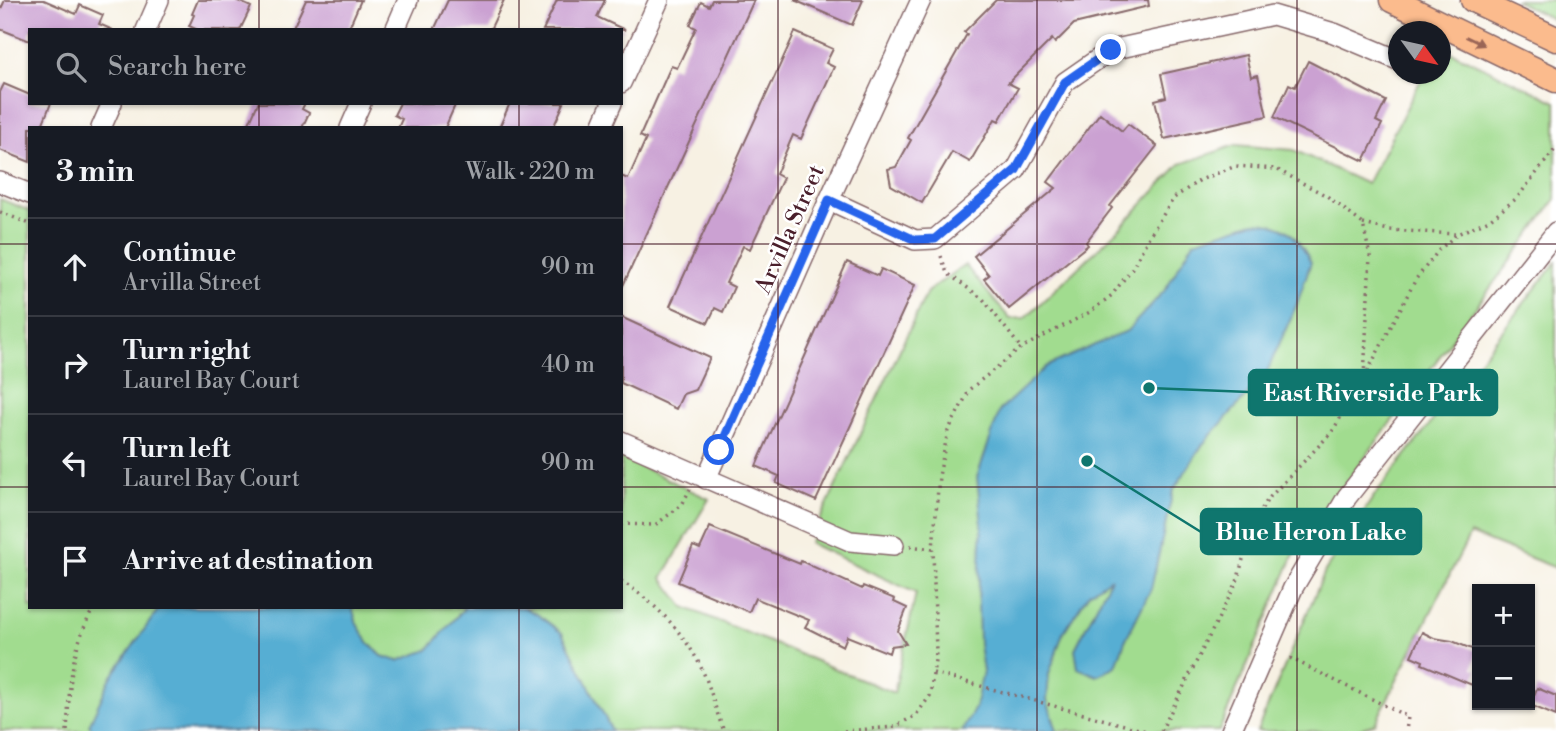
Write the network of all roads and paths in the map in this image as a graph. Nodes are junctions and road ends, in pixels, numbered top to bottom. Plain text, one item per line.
1 (159, 0) edge
2 (408, 0) edge
3 (659, 0) edge
4 (921, 0) edge
5 (1392, 0) edge
6 (1473, 0) edge
7 (147, 28) edge
8 (396, 28) edge
9 (1556, 39) edge
10 (1388, 56) edge
11 (623, 79) edge
12 (1556, 80) edge
13 (111, 105) edge
14 (360, 105) edge
15 (611, 105) edge
16 (102, 126) edge
17 (351, 126) edge
18 (602, 126) edge
19 (1556, 148) edge
20 (0, 182) edge
21 (28, 193) edge
22 (829, 200) junction
23 (0, 212) edge
24 (28, 223) edge
25 (1363, 224) junction
26 (1556, 232) edge
27 (1457, 234) junction
28 (935, 239) junction
29 (1021, 348) junction
30 (1364, 378) junction
31 (623, 442) edge
32 (701, 477) junction
33 (623, 524) edge
34 (894, 545) dead end
35 (623, 582) edge
36 (93, 609) edge
37 (1290, 658) dead end
38 (933, 673) junction
39 (67, 731) edge
40 (724, 731) edge
41 (844, 731) edge
42 (1146, 731) edge
43 (1161, 731) edge
44 (1231, 731) edge
45 (1406, 731) edge

1 - 7 street
2 - 8 street
3 - 11 street
4 - 22 street, Arvilla Street
5 -> 12 main road
6 - 9 main road
10 - 28 street
13 - 16 street
14 - 17 street
15 - 18 street
19 - 27 path
20 - 21 street
22 - 28 street
22 - 32 street, Arvilla Street
23 - 24 path
25 - 27 path
25 - 29 path
25 - 30 path
26 - 44 street
27 - 30 path
28 - 29 path
29 - 38 path
30 - 43 path
31 - 32 street
32 - 33 path
32 - 34 street
35 - 40 path
36 - 39 path
37 - 45 path
38 - 41 path
38 - 42 path

